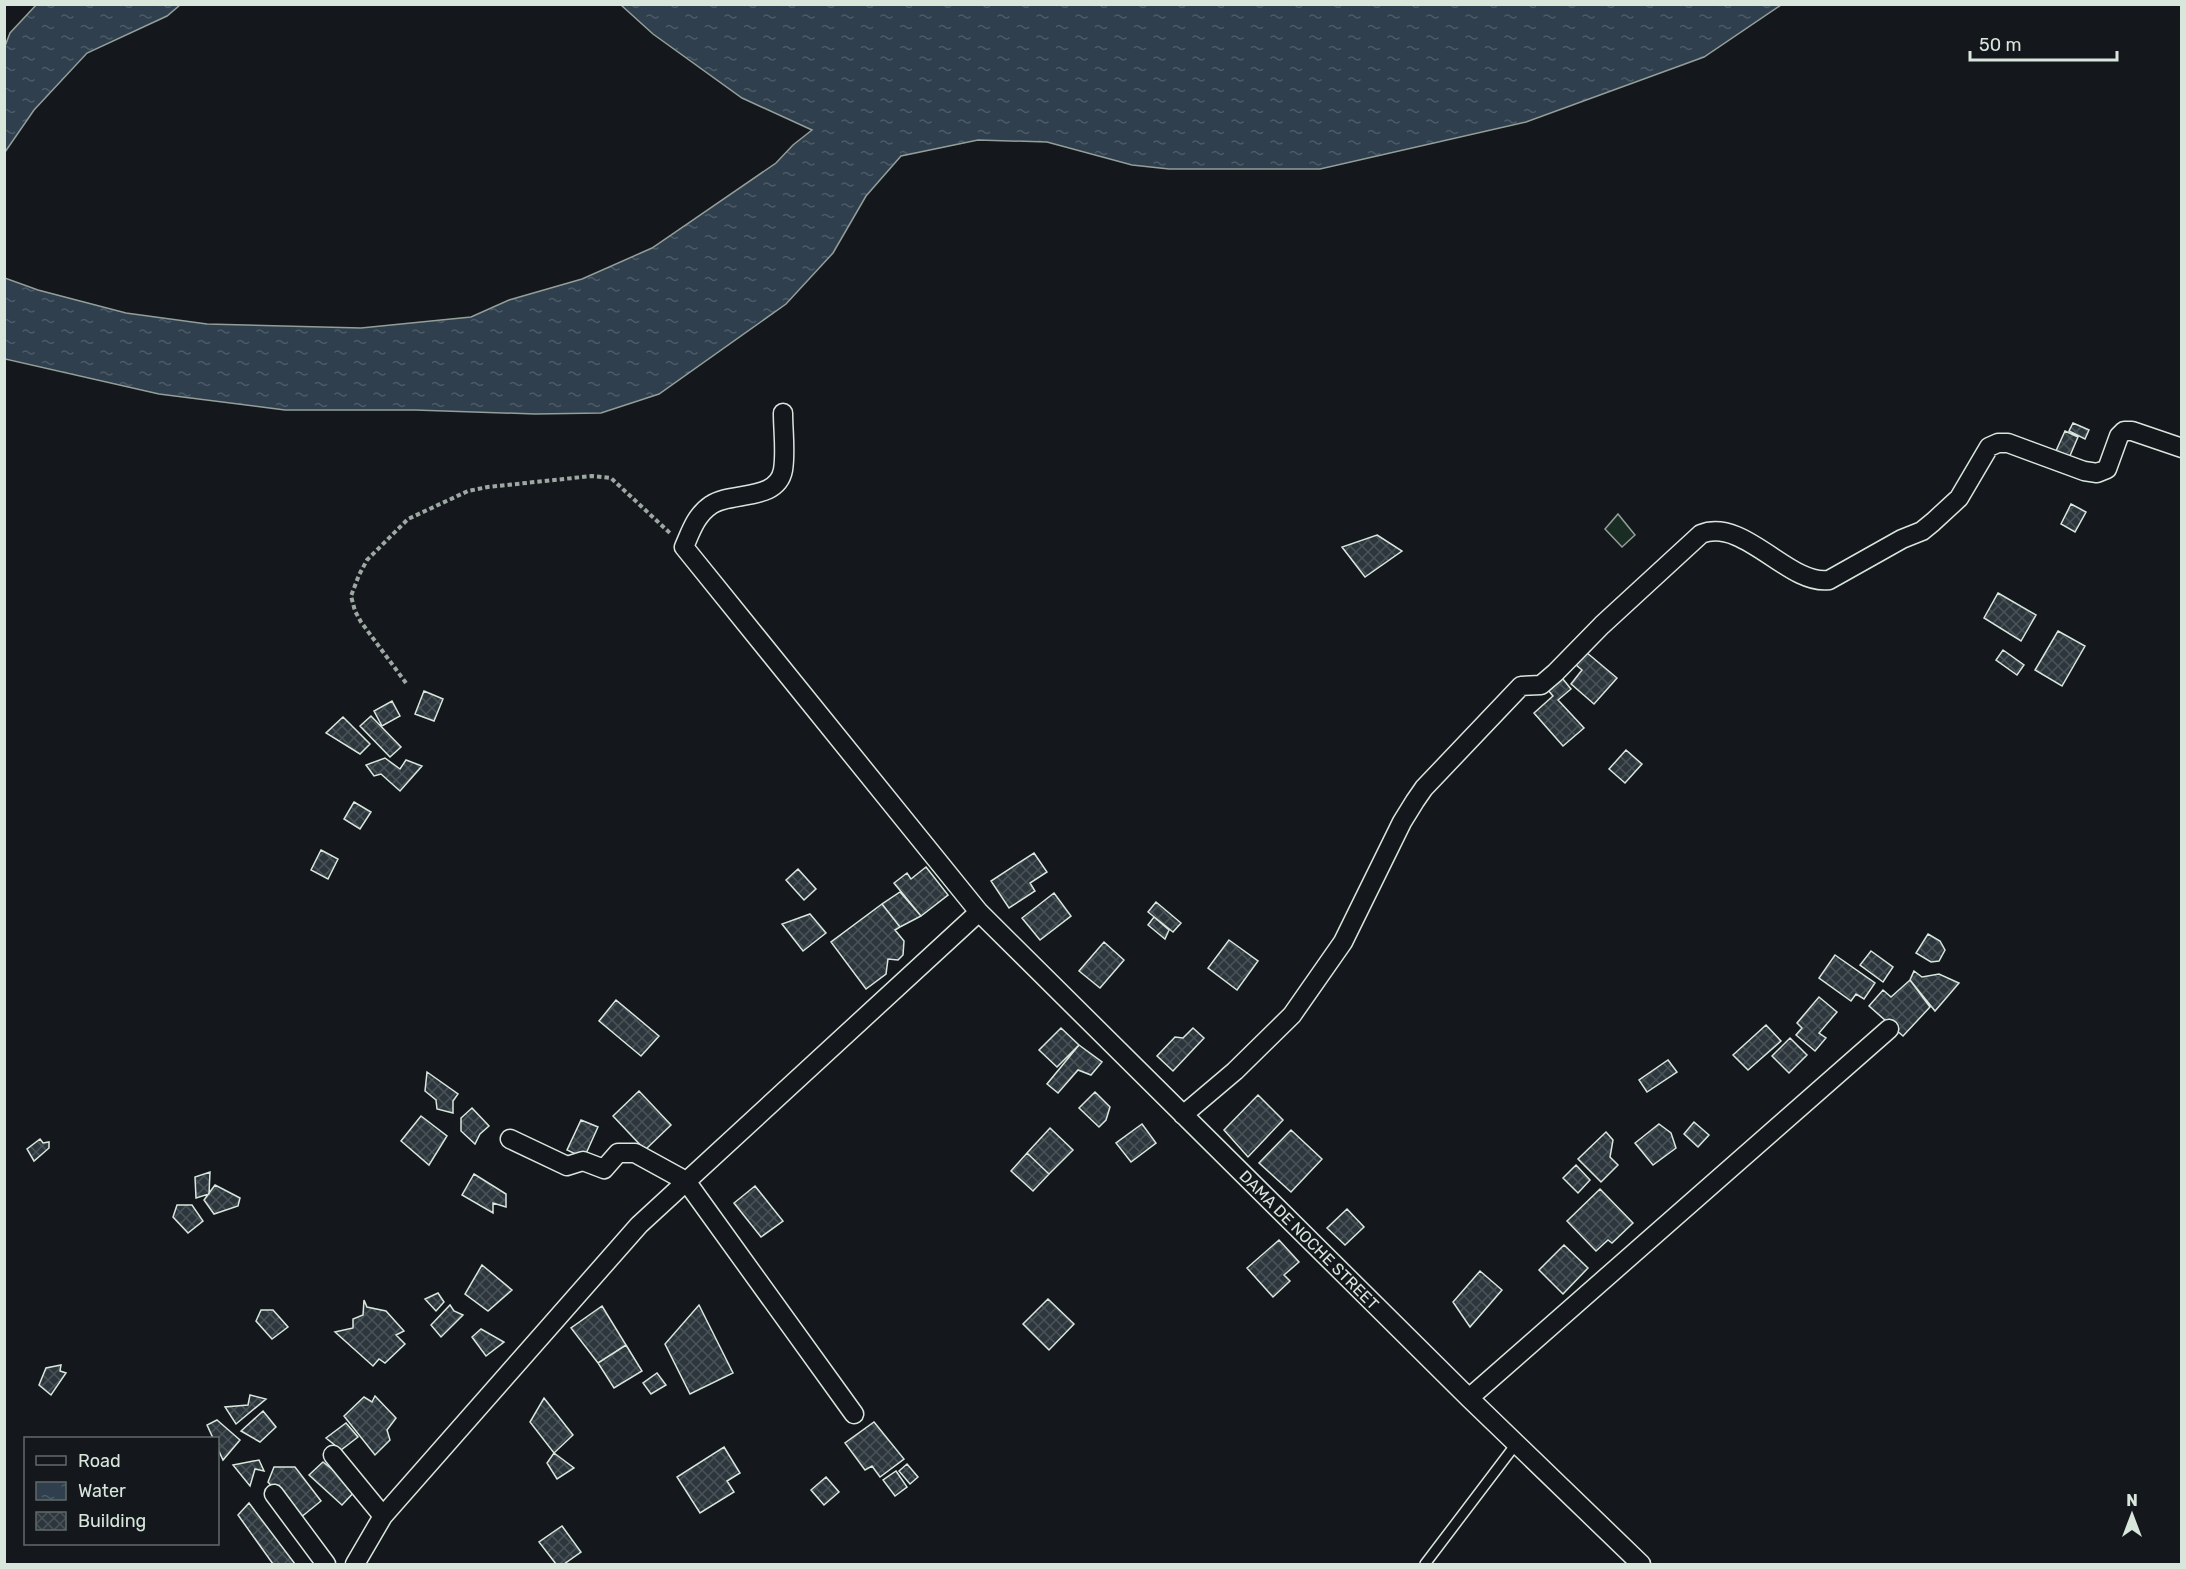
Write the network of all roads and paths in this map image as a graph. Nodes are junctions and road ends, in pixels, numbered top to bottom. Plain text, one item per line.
1 (783, 413) dead end
2 (2181, 448) edge
3 (684, 548) junction
4 (406, 683) dead end
5 (979, 912) junction
6 (1889, 1029) dead end
7 (1184, 1115) junction
8 (510, 1139) dead end
9 (686, 1181) junction
10 (1469, 1398) junction
11 (854, 1414) dead end
12 (1516, 1444) junction
13 (333, 1455) dead end
14 (274, 1494) dead end
15 (383, 1516) junction
16 (326, 1564) edge
17 (355, 1564) edge
18 (1425, 1564) edge
19 (1641, 1564) edge

1 - 3 street
2 - 7 street
3 - 4 path
3 - 5 street, DAMA DE NOCHE STREET
5 - 7 street, DAMA DE NOCHE STREET
5 - 9 street
6 - 10 street
7 - 10 street, DAMA DE NOCHE STREET
8 - 9 street
9 - 11 street
9 - 15 street
10 - 12 street, DAMA DE NOCHE STREET
12 - 18 lane
12 - 19 street, DAMA DE NOCHE STREET
13 - 15 street
14 - 16 street
15 - 17 street

